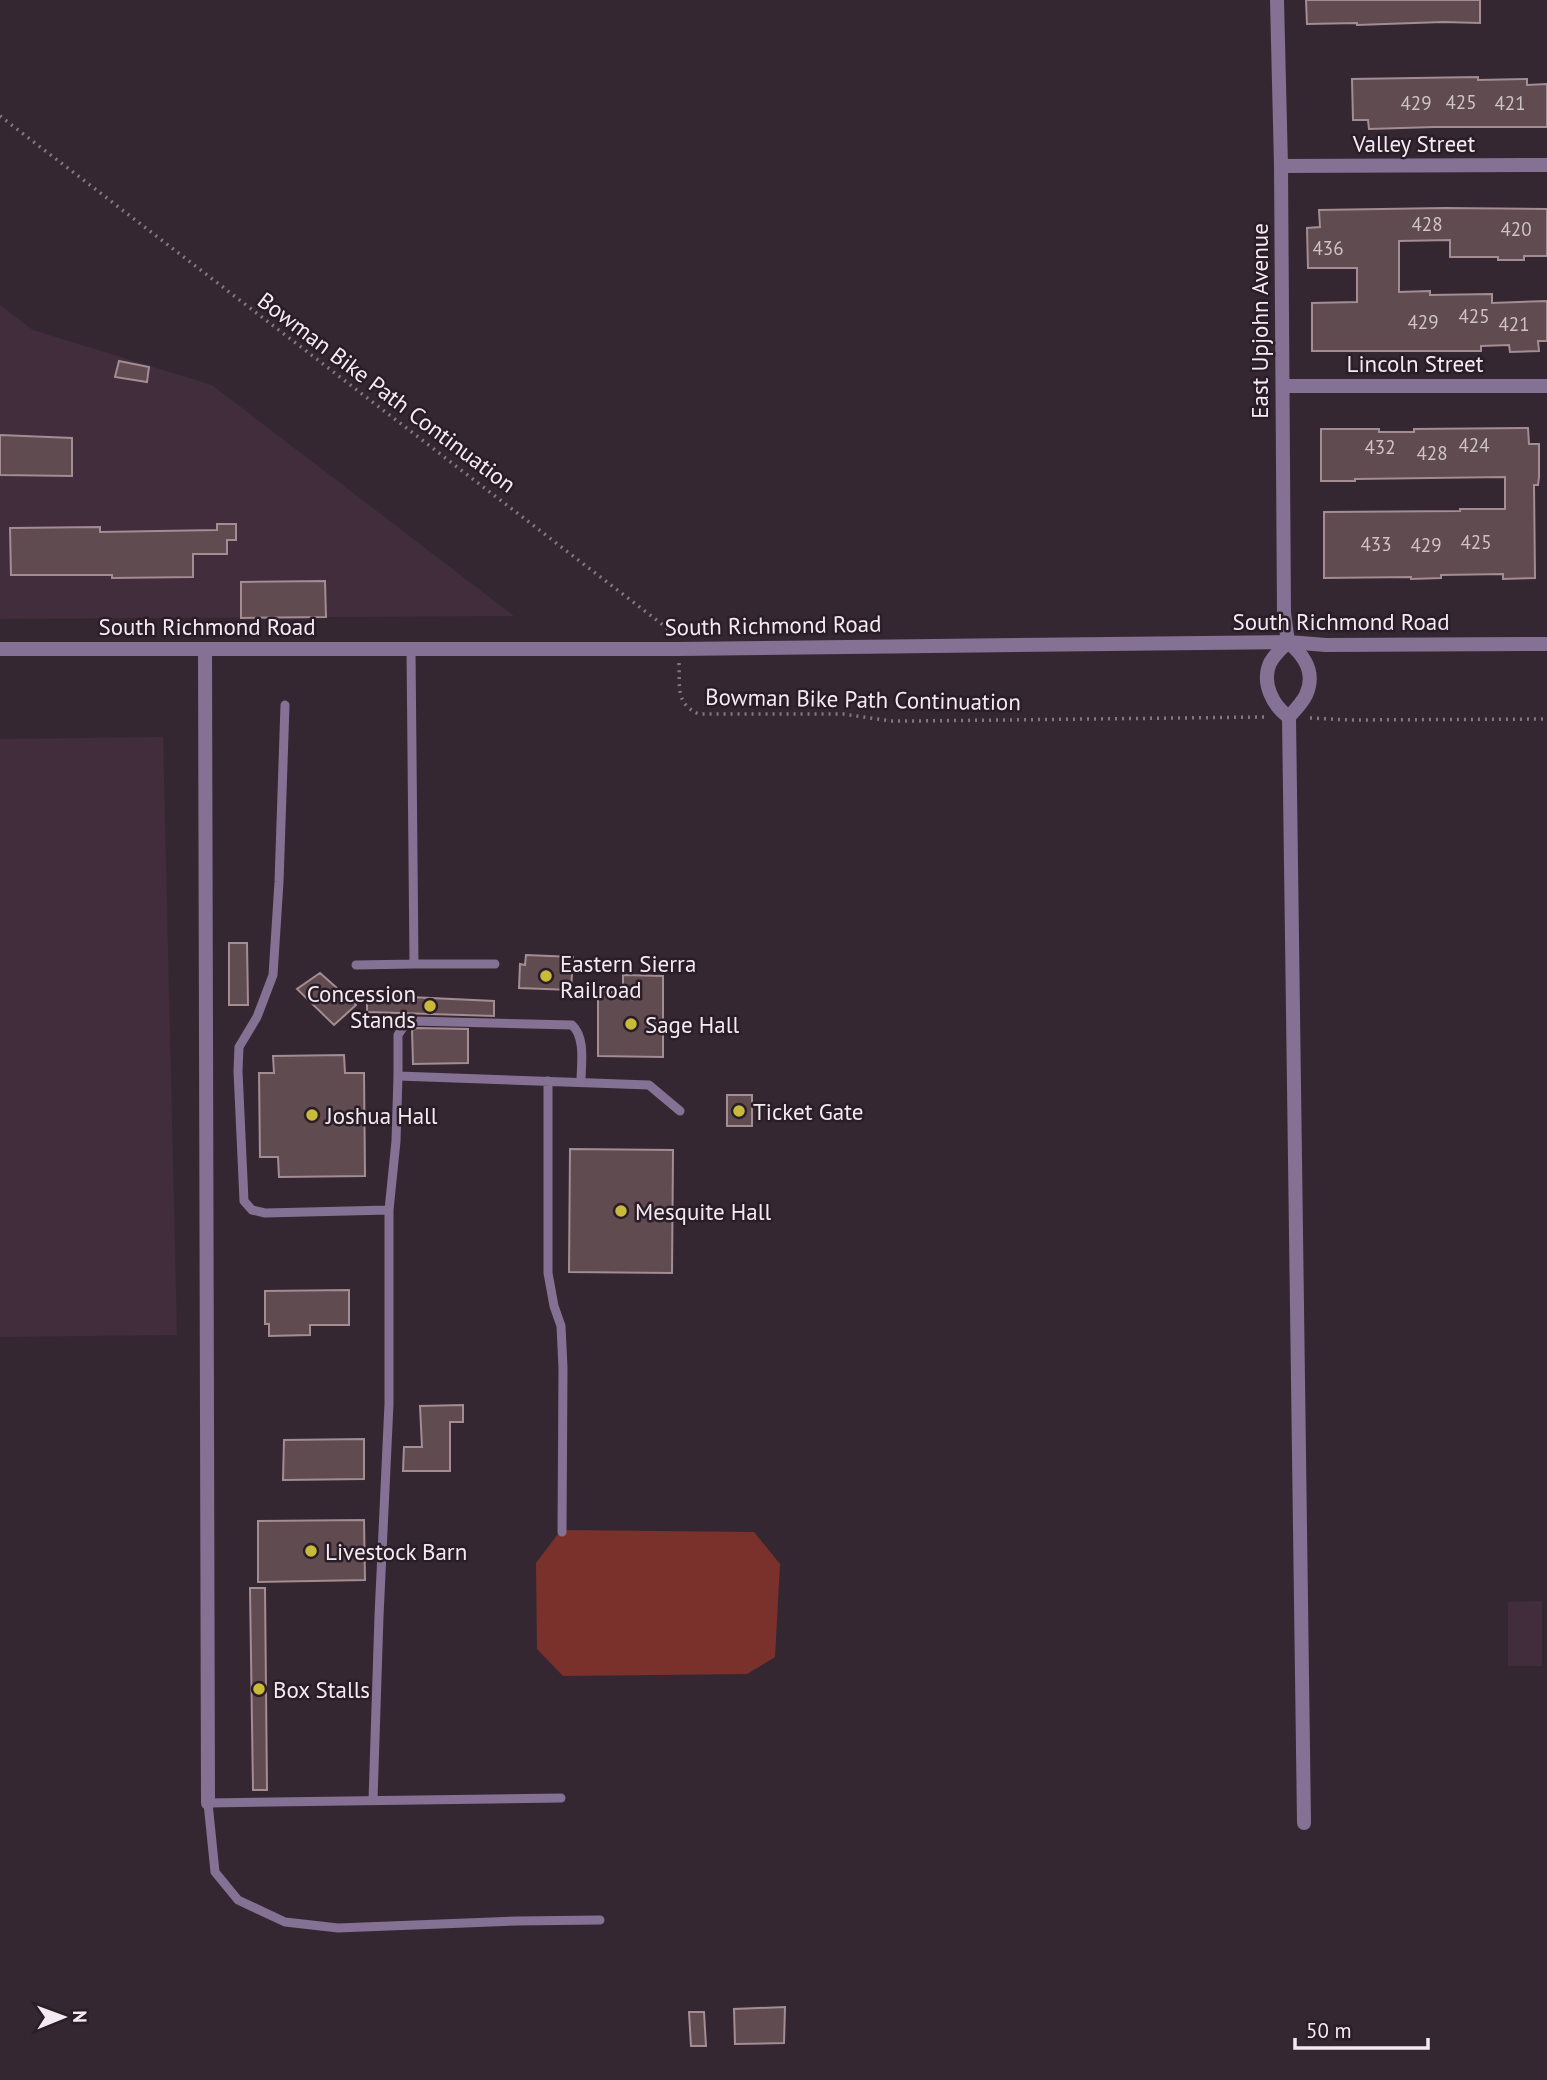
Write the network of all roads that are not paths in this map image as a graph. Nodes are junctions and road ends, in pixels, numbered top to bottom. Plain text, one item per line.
1 (1277, 0) edge
2 (1547, 165) edge
3 (1281, 166) junction
4 (1283, 386) junction
5 (1547, 386) edge
6 (1288, 642) junction
7 (1547, 644) edge
8 (0, 649) edge
9 (205, 649) junction
10 (411, 649) junction
11 (285, 705) dead end
12 (1289, 717) junction
13 (414, 964) junction
14 (495, 964) dead end
15 (356, 965) dead end
16 (398, 1076) junction
17 (548, 1081) junction
18 (581, 1083) junction
19 (680, 1111) dead end
20 (389, 1210) junction
21 (562, 1532) dead end
22 (561, 1798) dead end
23 (373, 1800) junction
24 (208, 1802) junction
25 (1304, 1824) dead end
26 (600, 1920) dead end

1 - 3 street, East Upjohn Avenue
2 - 3 street, Valley Street
3 - 4 street, East Upjohn Avenue
4 - 5 street, Lincoln Street
4 - 6 street, East Upjohn Avenue
6 - 7 street, South Richmond Road
6 - 10 street, South Richmond Road
6 - 12 street
6 - 12 street
8 - 9 street, South Richmond Road
9 - 10 street, South Richmond Road
9 - 24 street
10 - 13 lane
11 - 20 lane
12 - 25 street
13 - 14 lane
13 - 15 lane
16 - 17 lane
16 - 18 lane
16 - 20 lane
17 - 18 lane
17 - 21 lane
18 - 19 lane
20 - 23 lane
22 - 23 lane
23 - 24 lane
24 - 26 lane

